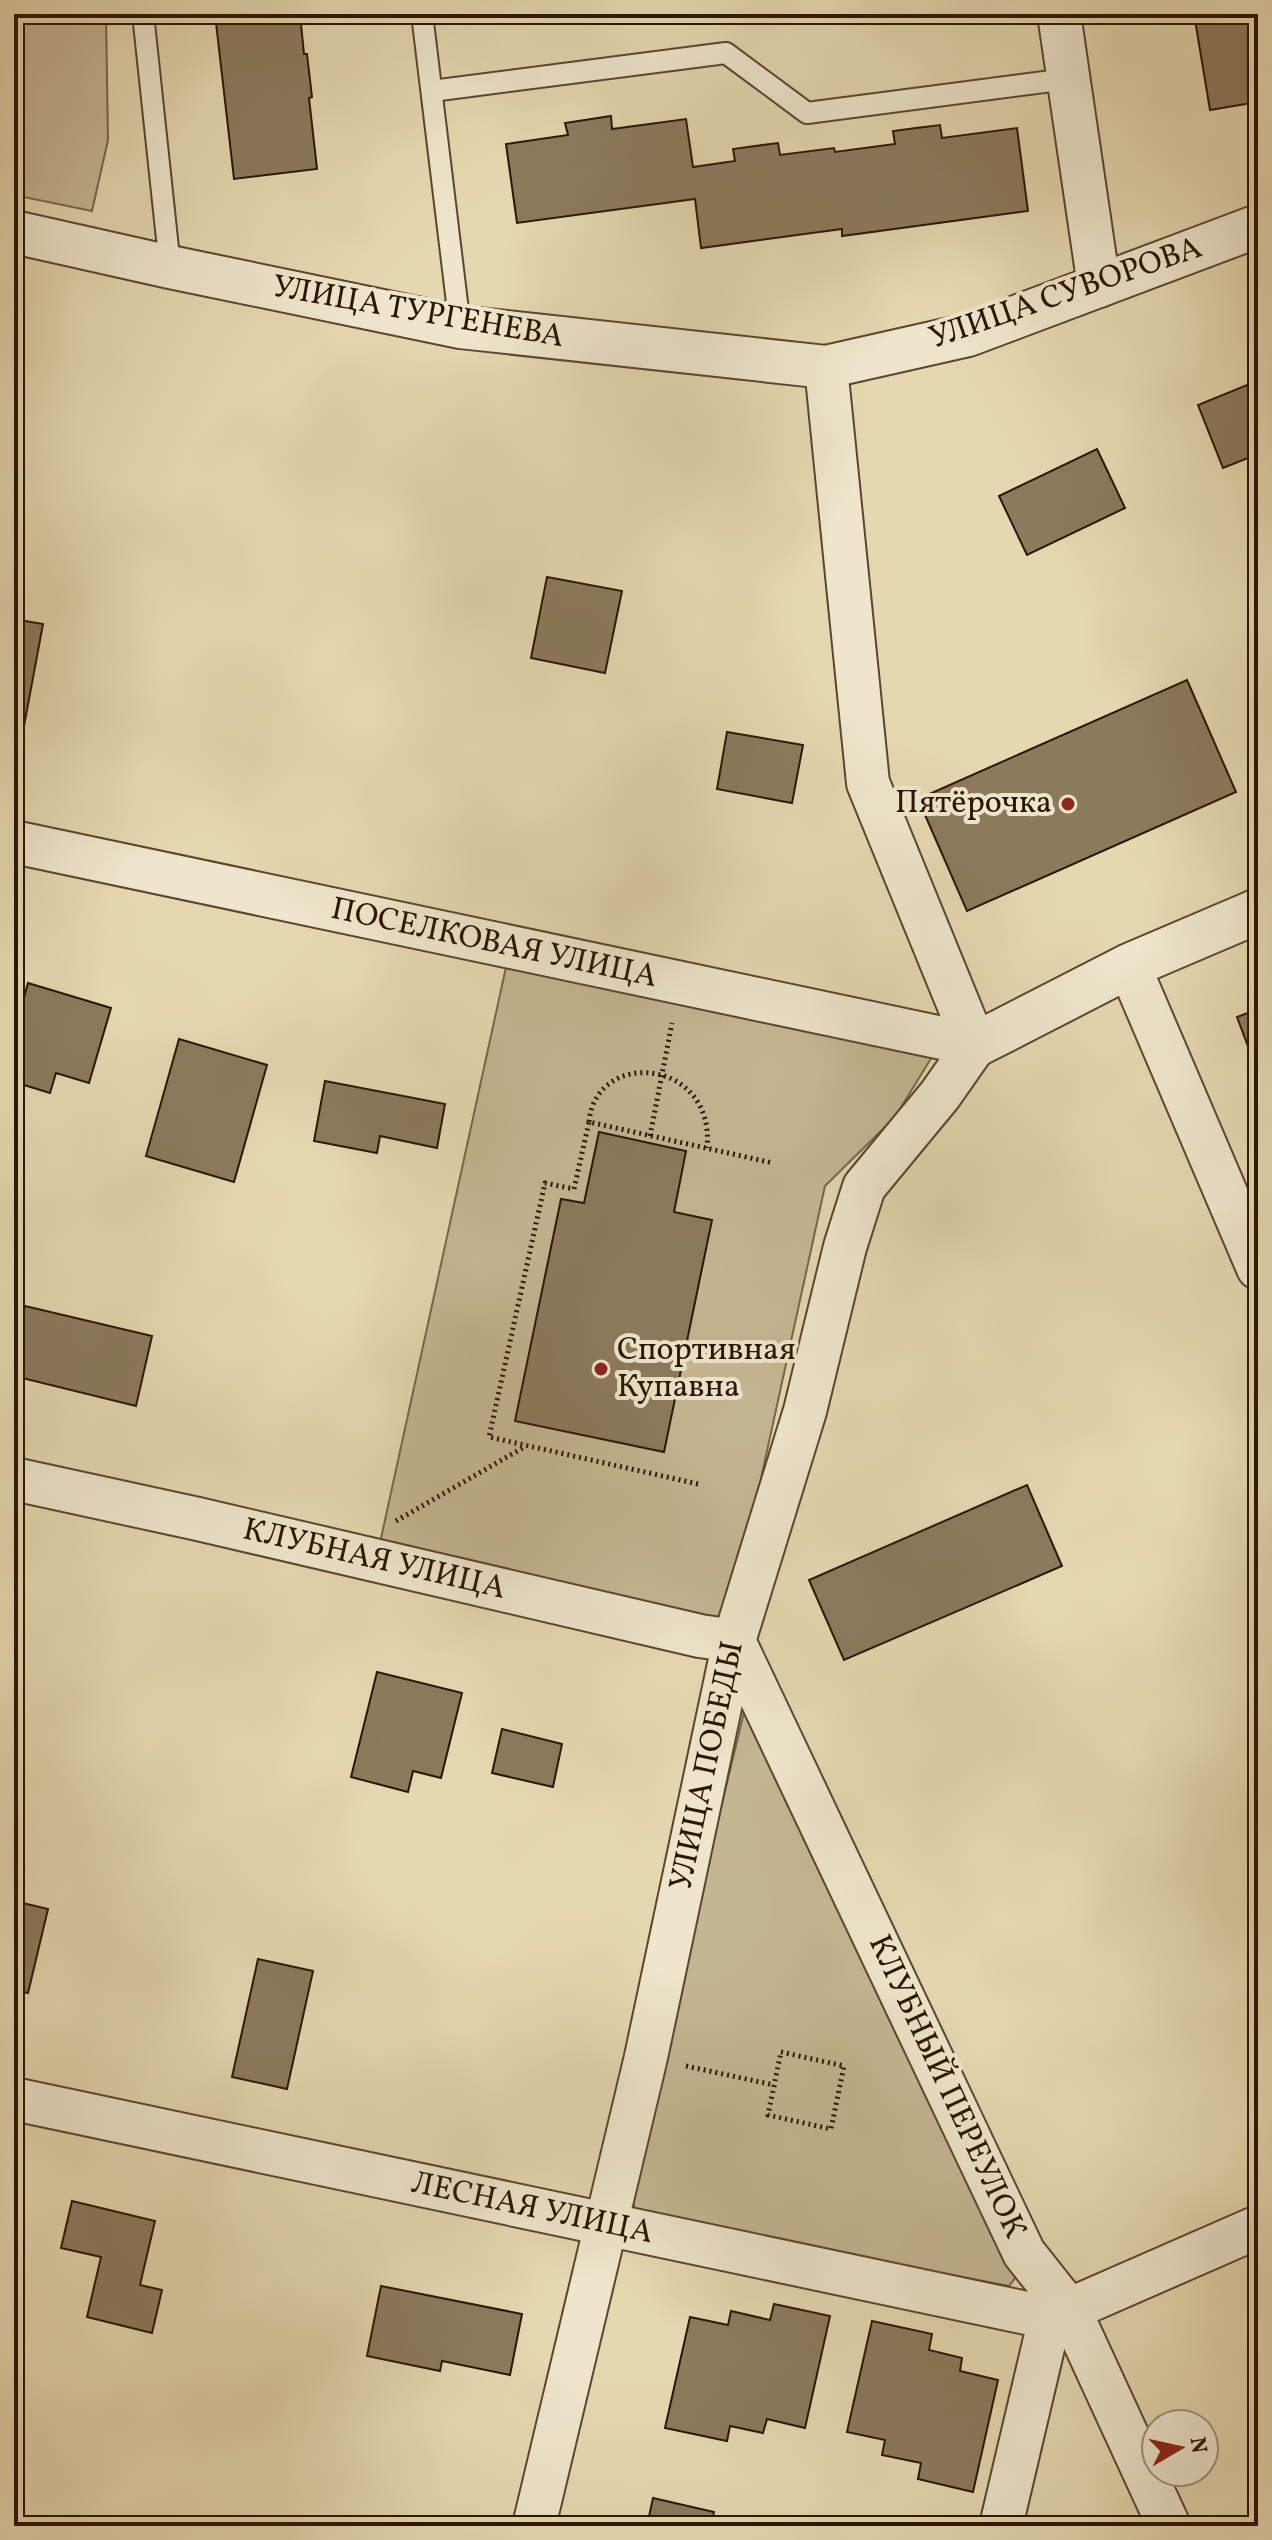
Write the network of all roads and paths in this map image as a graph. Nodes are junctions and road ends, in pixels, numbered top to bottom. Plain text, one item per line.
1 (143, 14) edge
2 (422, 14) edge
3 (1059, 14) edge
4 (1067, 79) junction
5 (432, 91) junction
6 (1258, 226) edge
7 (14, 232) edge
8 (170, 267) junction
9 (1099, 286) junction
10 (460, 327) junction
11 (826, 367) junction
12 (14, 842) edge
13 (1258, 911) edge
14 (1129, 966) junction
15 (673, 1016) dead end
16 (975, 1045) junction
17 (663, 1074) junction
18 (589, 1122) junction
19 (650, 1136) junction
20 (707, 1148) junction
21 (773, 1163) dead end
22 (1258, 1268) edge
23 (527, 1446) junction
24 (14, 1479) edge
25 (698, 1484) dead end
26 (341, 1553) junction
27 (734, 1641) junction
28 (646, 2057) junction
29 (774, 2085) junction
30 (14, 2099) edge
31 (605, 2224) junction
32 (1258, 2227) edge
33 (1060, 2315) junction
34 (534, 2526) edge
35 (1001, 2526) edge
36 (1169, 2526) edge

1 - 8 lane
2 - 5 lane
3 - 4 street
4 - 5 lane
4 - 9 street
5 - 10 lane
6 - 9 street, УЛИЦА СУВОРОВА
7 - 8 street, УЛИЦА ТУРГЕНЕВА
8 - 10 street, УЛИЦА ТУРГЕНЕВА
9 - 11 street, УЛИЦА СУВОРОВА
10 - 11 street, УЛИЦА ТУРГЕНЕВА
11 - 16 street
12 - 16 street, ПОСЕЛКОВАЯ УЛИЦА
13 - 14 street
14 - 16 street
14 - 22 street
15 - 17 path
16 - 27 street, УЛИЦА ПОБЕДЫ
17 - 18 path
17 - 19 path
17 - 20 path
18 - 19 path
18 - 23 path
19 - 20 path
20 - 21 path
23 - 25 path
23 - 26 path
24 - 26 street, КЛУБНАЯ УЛИЦА
26 - 27 street, КЛУБНАЯ УЛИЦА
27 - 28 street, УЛИЦА ПОБЕДЫ
27 - 33 street, КЛУБНЫЙ ПЕРЕУЛОК
28 - 29 path
28 - 31 street, УЛИЦА ПОБЕДЫ
29 - 29 path
30 - 31 street, ЛЕСНАЯ УЛИЦА
31 - 33 street, ЛЕСНАЯ УЛИЦА
31 - 34 street, УЛИЦА ПОБЕДЫ
32 - 33 street
33 - 35 street
33 - 36 street, КЛУБНЫЙ ПЕРЕУЛОК

